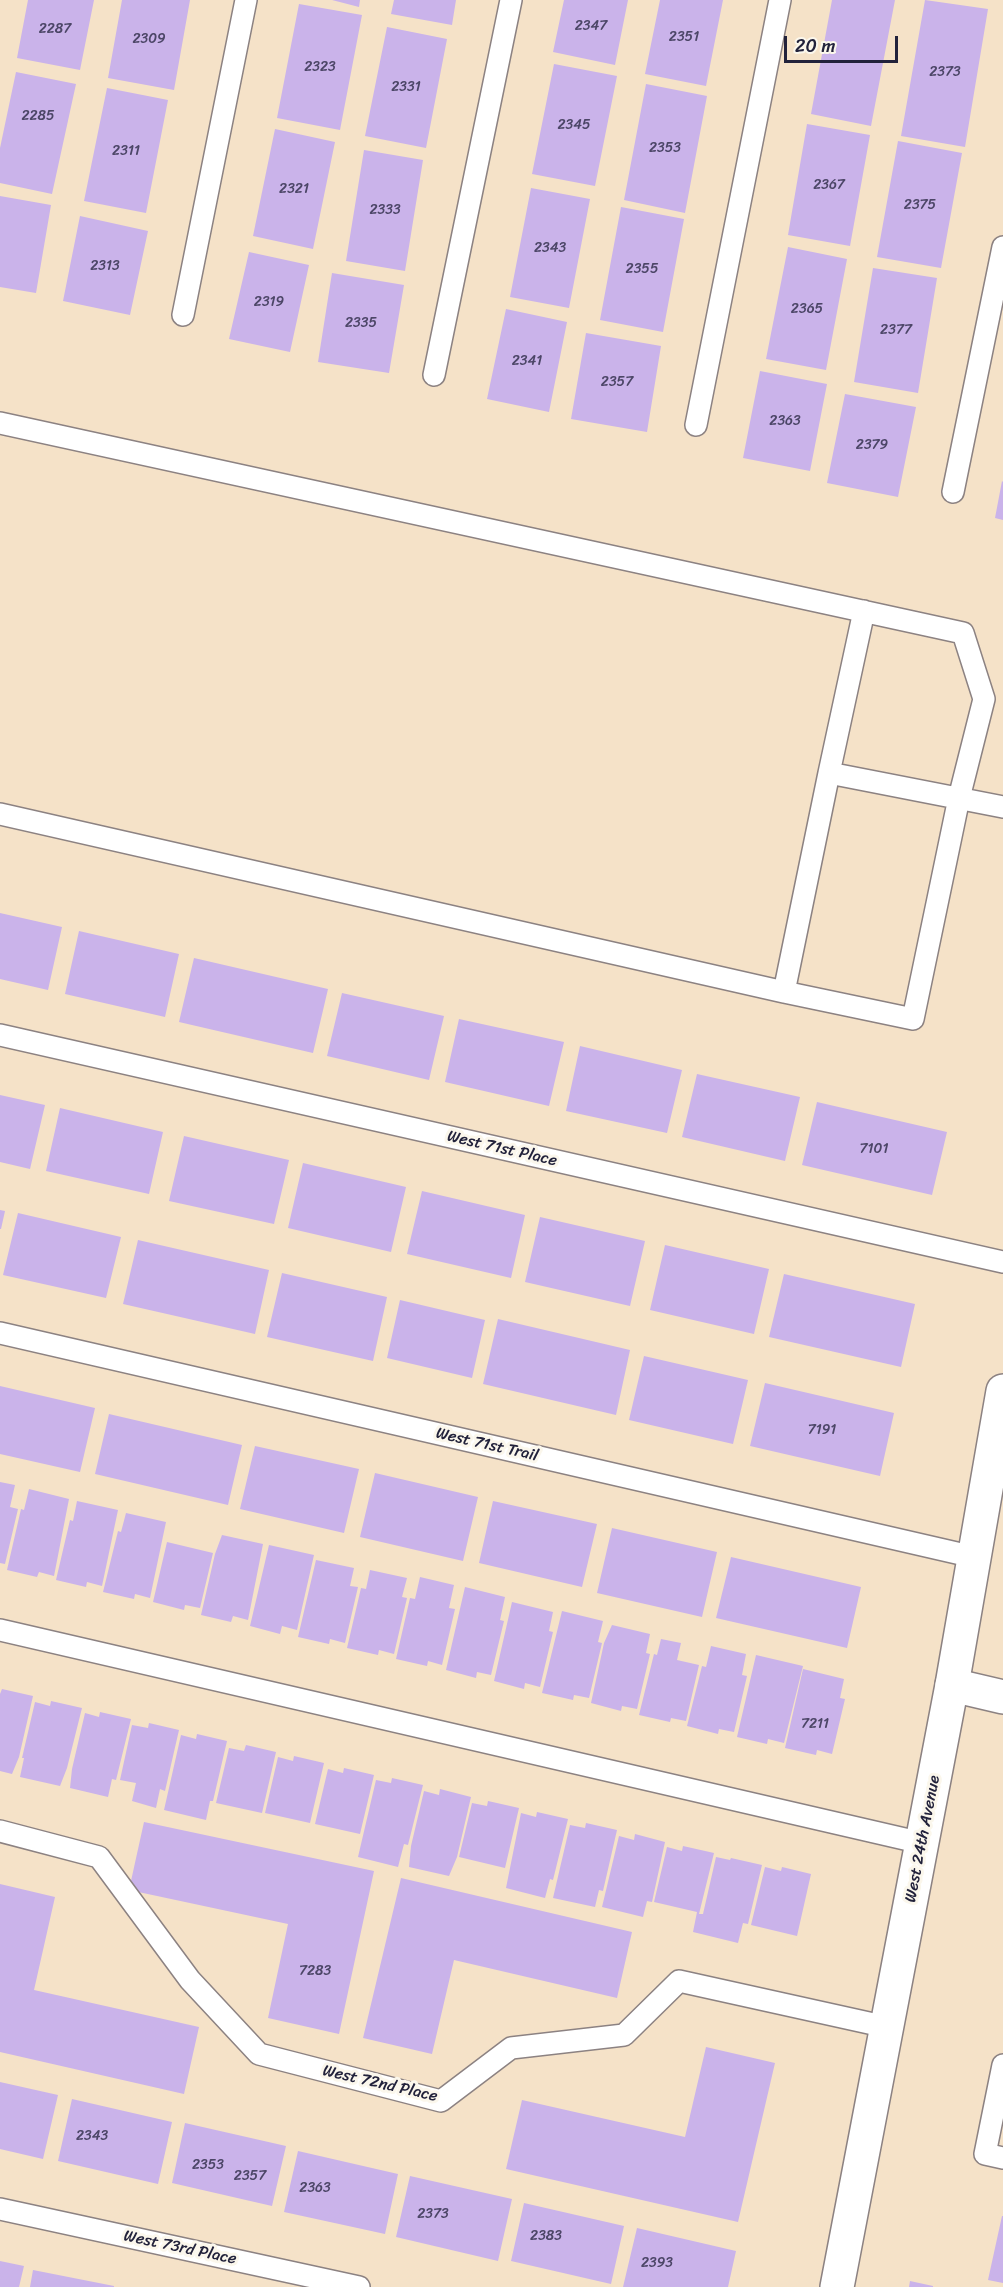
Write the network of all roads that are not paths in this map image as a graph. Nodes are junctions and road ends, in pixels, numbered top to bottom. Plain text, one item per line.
1 (246, 0) edge
2 (510, 0) edge
3 (780, 0) edge
4 (1003, 247) edge
5 (183, 315) dead end
6 (434, 375) dead end
7 (0, 423) edge
8 (696, 425) dead end
9 (953, 492) dead end
10 (864, 612) junction
11 (830, 773) junction
12 (959, 798) junction
13 (1003, 807) edge
14 (0, 814) edge
15 (784, 992) junction
16 (0, 1035) edge
17 (1003, 1262) edge
18 (0, 1333) edge
19 (1003, 1391) edge
20 (974, 1557) junction
21 (0, 1629) edge
22 (952, 1685) junction
23 (1003, 1697) edge
24 (0, 1831) edge
25 (922, 1843) junction
26 (887, 2027) junction
27 (1003, 2065) edge
28 (1003, 2158) edge
29 (0, 2209) edge
30 (359, 2287) edge
31 (837, 2287) edge

1 - 5 lane
2 - 6 lane
3 - 8 lane
4 - 9 lane
7 - 10 lane
10 - 11 lane
10 - 12 lane
11 - 12 lane
11 - 15 lane
12 - 13 lane
12 - 15 lane
14 - 15 lane
16 - 17 lane, West 71st Place
18 - 20 lane, West 71st Trail
19 - 20 street, West 24th Avenue
20 - 22 street, West 24th Avenue
21 - 25 lane
22 - 23 street
22 - 25 street, West 24th Avenue
24 - 26 lane, West 72nd Place
25 - 26 street, West 24th Avenue
26 - 31 street, West 24th Avenue
27 - 28 lane
29 - 30 lane, West 73rd Place

